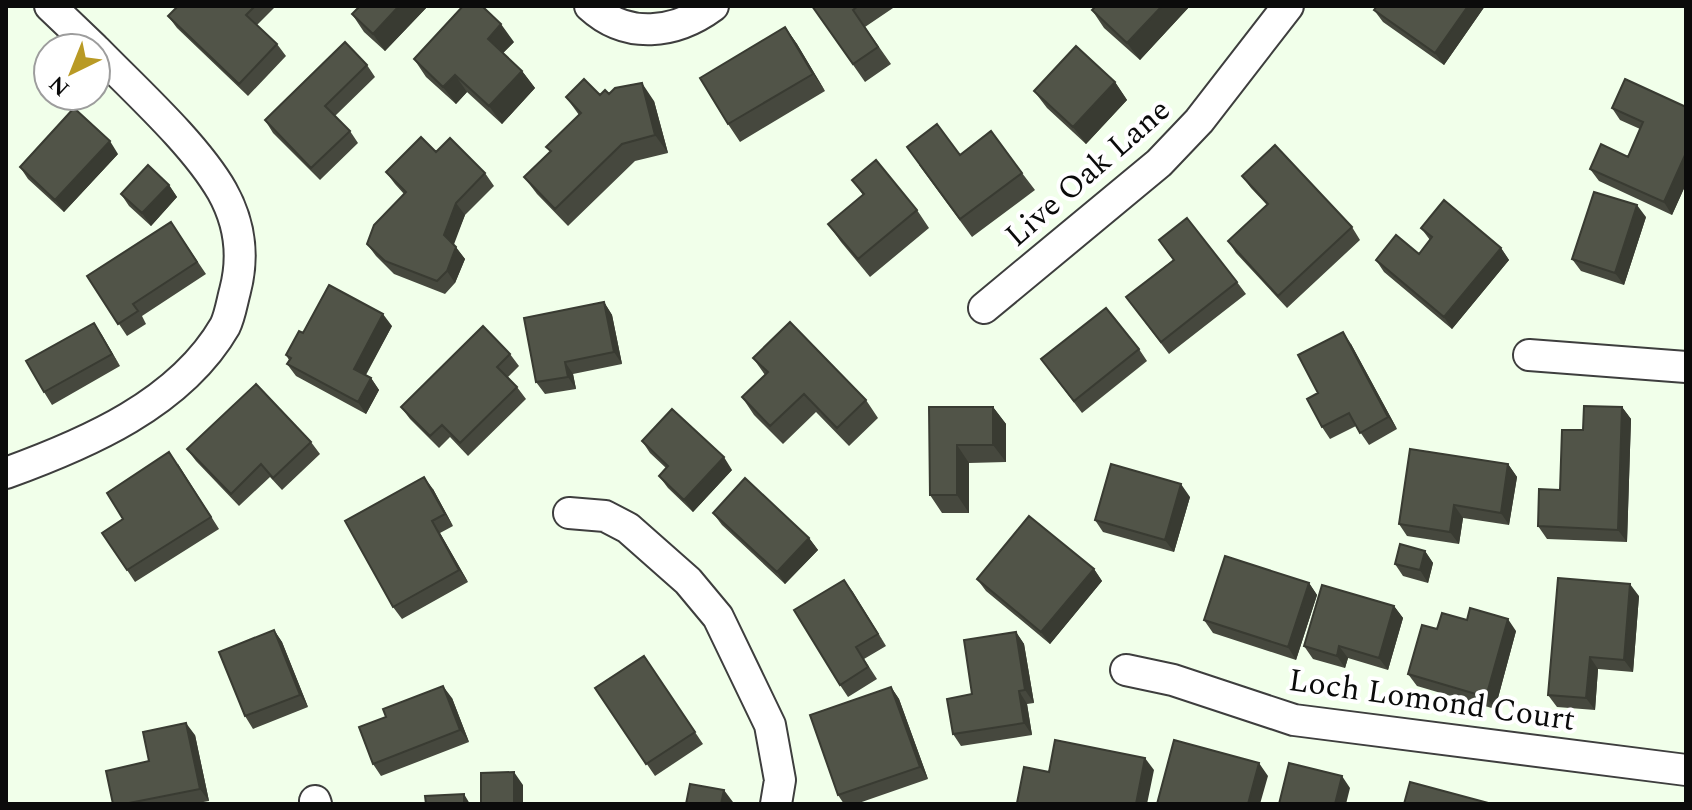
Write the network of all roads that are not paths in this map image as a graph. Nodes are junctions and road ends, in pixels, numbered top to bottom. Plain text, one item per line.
1 (50, 6) edge
2 (590, 6) edge
3 (713, 6) edge
4 (1288, 6) edge
5 (77, 32) edge
6 (112, 66) edge
7 (984, 308) dead end
8 (1529, 355) dead end
9 (1686, 367) edge
10 (6, 473) edge
11 (569, 513) dead end
12 (1126, 670) dead end
13 (1686, 770) edge
14 (776, 804) edge

1 - 5 street
2 - 3 street
4 - 7 street, Live Oak Lane
6 - 10 street
8 - 9 street
11 - 14 street
12 - 13 street, Loch Lomond Court

